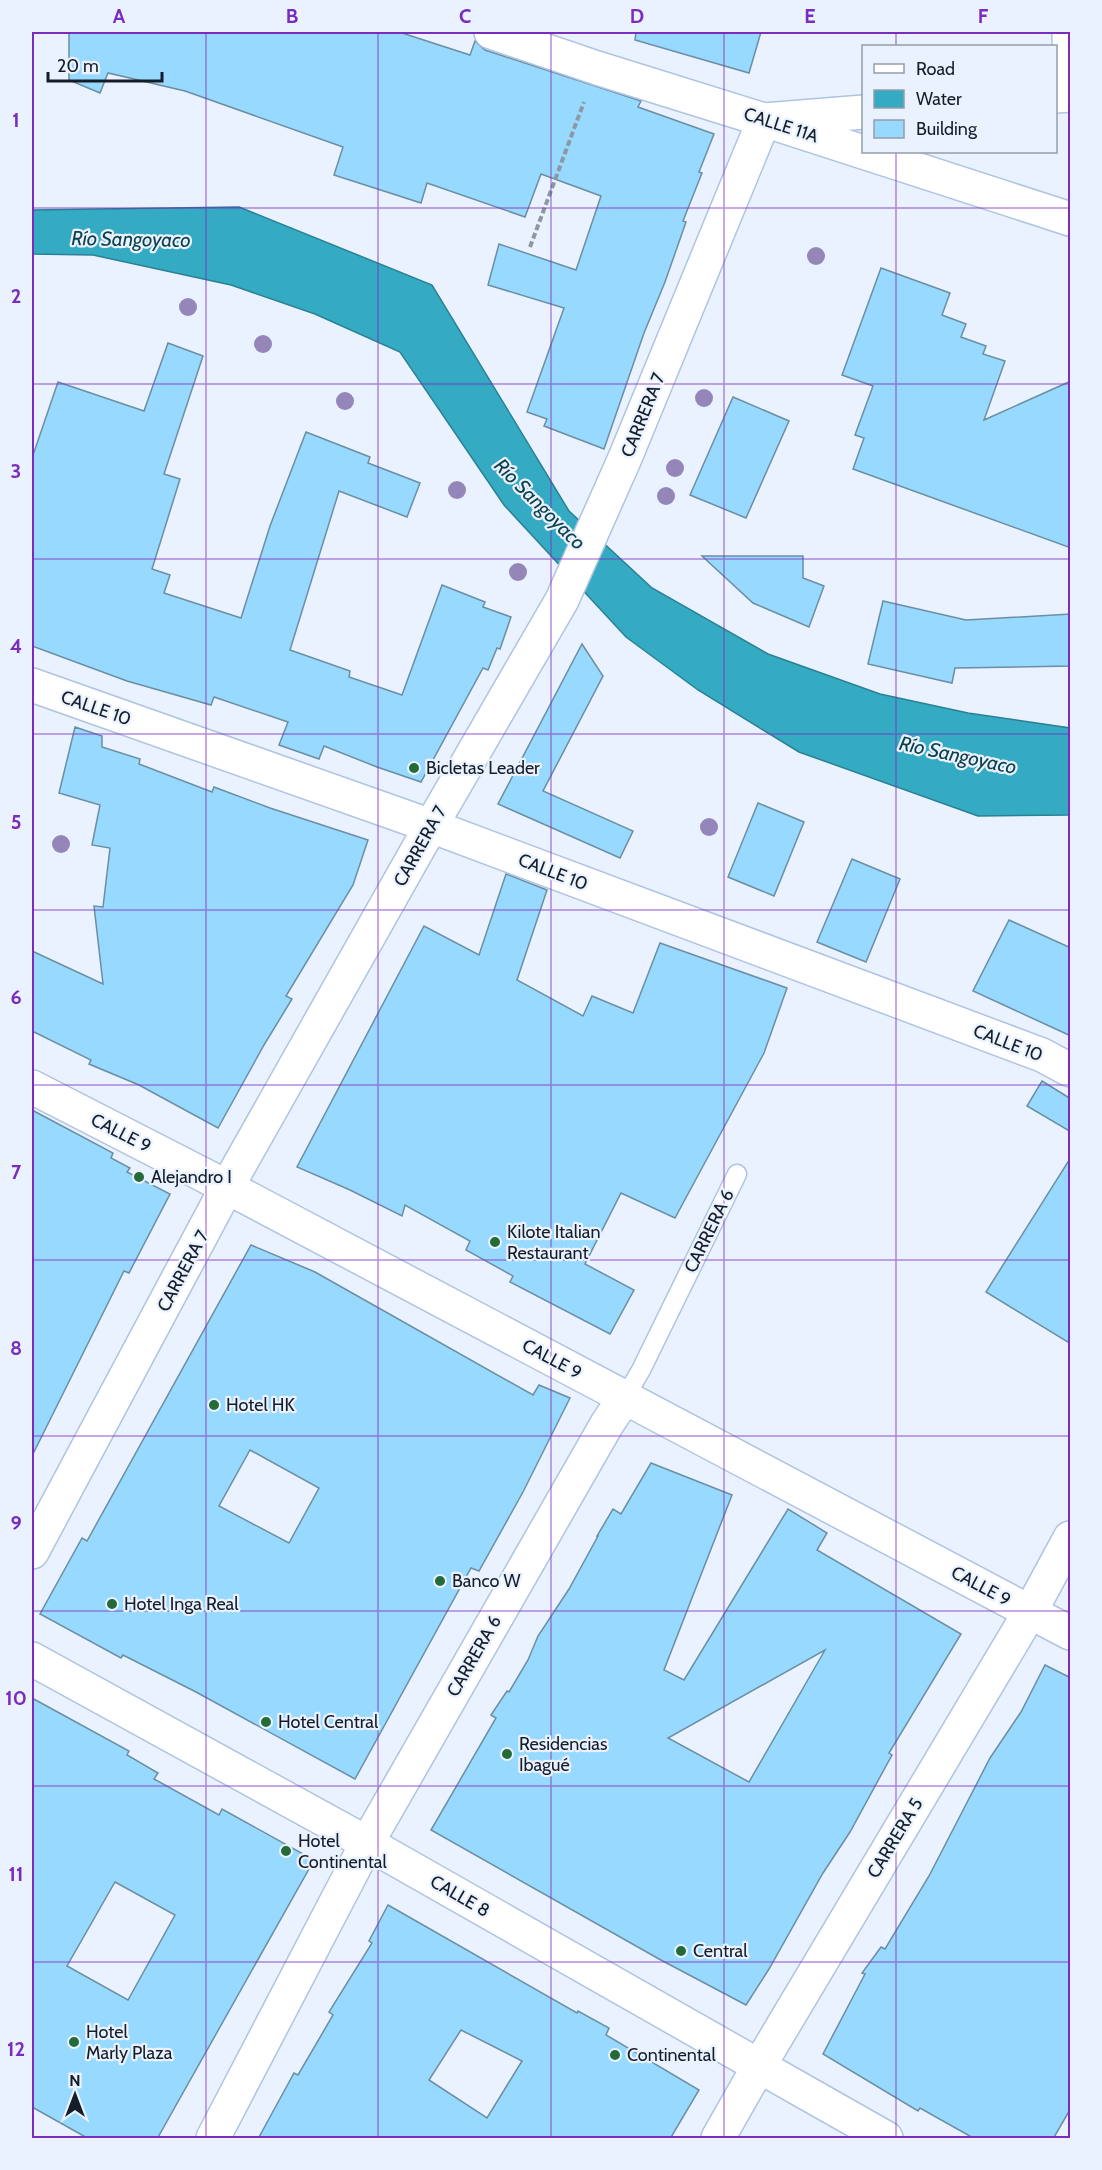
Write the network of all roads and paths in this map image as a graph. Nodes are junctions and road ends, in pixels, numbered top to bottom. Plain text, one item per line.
1 (491, 32) edge
2 (1070, 32) edge
3 (597, 68) junction
4 (1070, 95) edge
5 (862, 112) edge
6 (764, 120) junction
7 (862, 152) edge
8 (866, 153) edge
9 (1071, 219) edge
10 (530, 248) dead end
11 (32, 686) edge
12 (431, 826) junction
13 (1071, 1070) edge
14 (32, 1087) edge
15 (737, 1174) dead end
16 (227, 1187) junction
17 (625, 1397) junction
18 (1071, 1538) edge
19 (32, 1552) edge
20 (1030, 1612) junction
21 (1071, 1633) edge
22 (32, 1659) edge
23 (367, 1843) junction
24 (759, 2066) junction
25 (213, 2139) edge
26 (718, 2139) edge
27 (886, 2139) edge

1 - 3 main road, CALLE 11A
2 - 4 main road
3 - 6 main road, CALLE 11A
3 - 10 path
5 - 6 main road
6 - 7 main road, CALLE 11A
6 - 12 main road, CARRERA 7
8 - 9 main road, CALLE 11A
11 - 12 main road, CALLE 10
12 - 13 main road, CALLE 10
12 - 16 main road, CARRERA 7
14 - 16 main road, CALLE 9
15 - 17 lane, CARRERA 6
16 - 17 main road, CALLE 9
16 - 19 main road, CARRERA 7
17 - 20 main road, CALLE 9
17 - 23 main road, CARRERA 6
18 - 20 main road, CARRERA 5
20 - 21 main road, CALLE 9
20 - 24 main road, CARRERA 5
22 - 23 main road, CALLE 8
23 - 24 main road, CALLE 8
23 - 25 main road, CARRERA 6
24 - 26 main road, CARRERA 5
24 - 27 main road, CALLE 8

